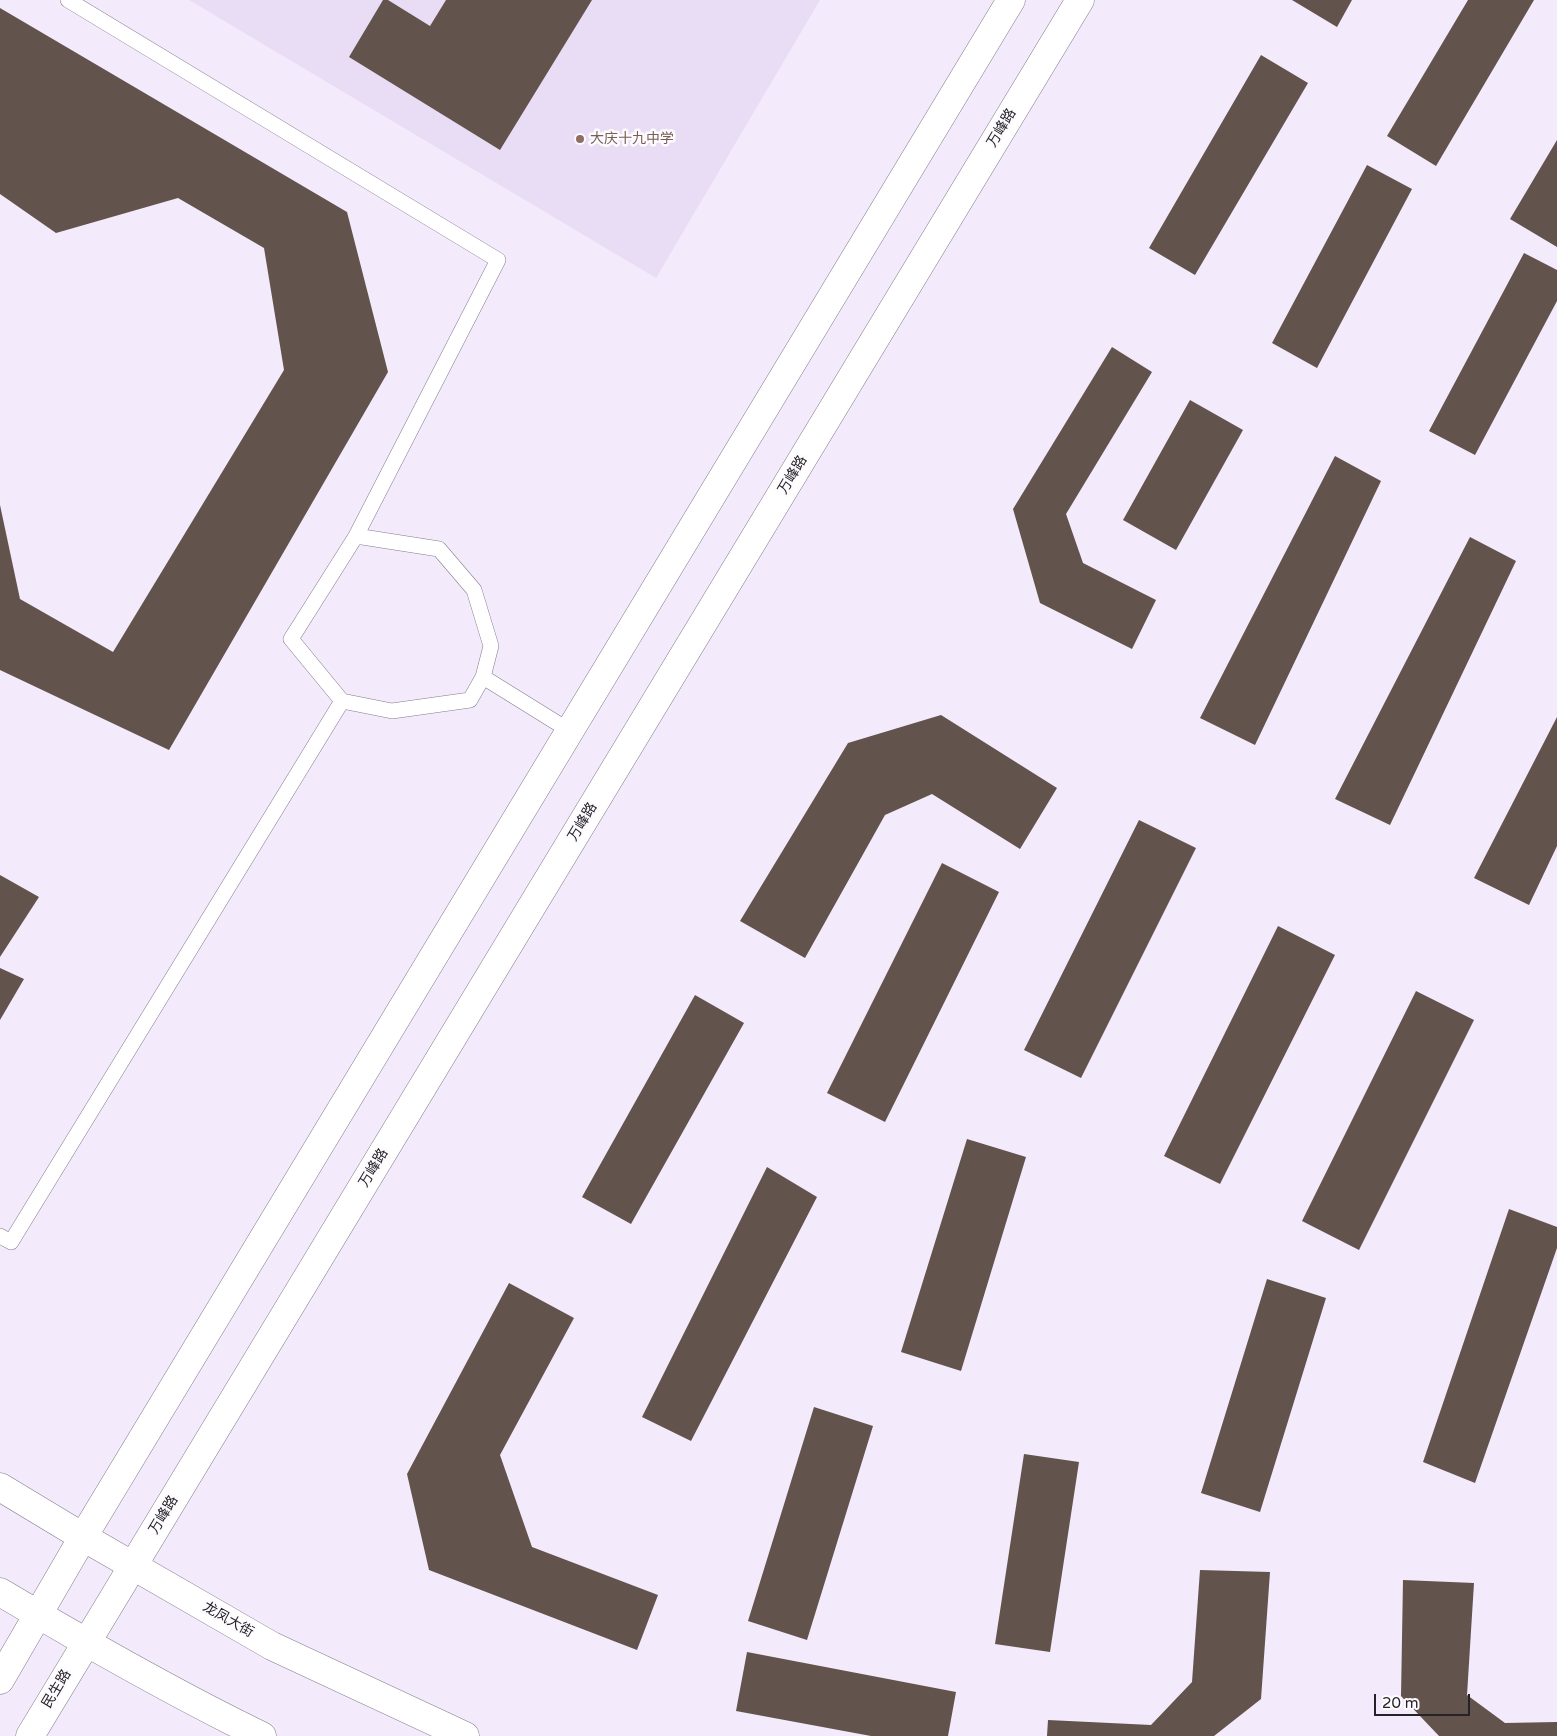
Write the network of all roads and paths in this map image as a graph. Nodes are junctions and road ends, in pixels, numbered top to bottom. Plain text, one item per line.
1 (68, 0) edge
2 (1012, 0) edge
3 (1080, 0) edge
4 (356, 536) junction
5 (483, 678) junction
6 (342, 701) junction
7 (570, 731) junction
8 (0, 1236) edge
9 (0, 1487) edge
10 (83, 1537) junction
11 (134, 1566) junction
12 (0, 1592) edge
13 (39, 1615) junction
14 (85, 1642) junction
15 (0, 1680) edge
16 (30, 1736) edge
17 (262, 1736) edge
18 (465, 1736) edge

1 - 4 lane
2 - 7 main road
3 - 11 main road, 万峰路
4 - 5 lane
4 - 6 lane
5 - 6 lane
5 - 7 lane
6 - 8 lane
7 - 10 main road
9 - 10 main road, 龙凤大街
10 - 11 main road, 龙凤大街
10 - 13 main road
11 - 14 main road, 万峰路
11 - 18 main road, 龙凤大街
12 - 13 main road
13 - 14 main road
13 - 15 main road
14 - 16 main road, 民生路
14 - 17 main road

